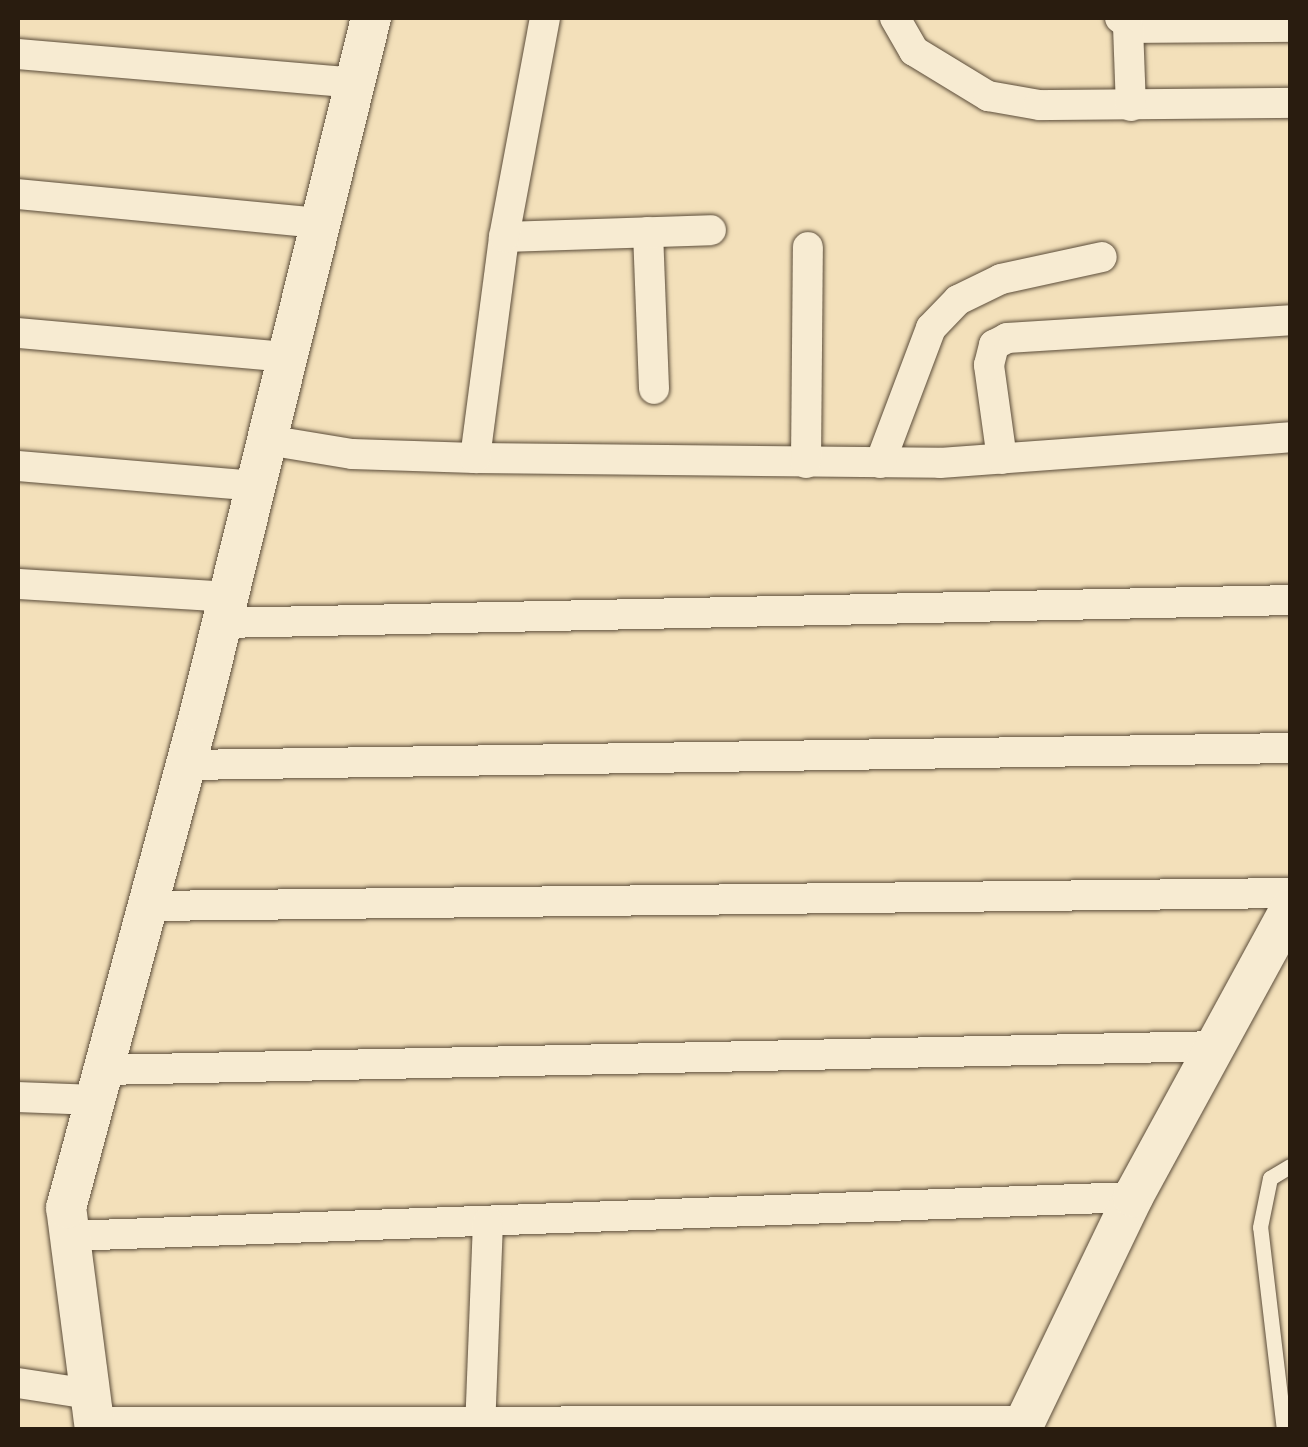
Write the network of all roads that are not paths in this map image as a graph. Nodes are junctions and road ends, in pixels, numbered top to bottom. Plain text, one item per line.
1 (370, 18) edge
2 (545, 18) edge
3 (895, 18) edge
4 (1124, 22) edge
5 (1290, 27) edge
6 (18, 54) edge
7 (354, 83) junction
8 (1290, 103) edge
9 (1130, 106) junction
10 (18, 194) edge
11 (320, 223) junction
12 (712, 230) dead end
13 (648, 232) junction
14 (504, 237) junction
15 (808, 247) dead end
16 (1102, 256) dead end
17 (1290, 320) edge
18 (18, 333) edge
19 (287, 358) junction
20 (654, 389) dead end
21 (1290, 438) edge
22 (267, 440) junction
23 (475, 458) junction
24 (1002, 459) junction
25 (806, 463) junction
26 (880, 463) junction
27 (18, 466) edge
28 (256, 486) junction
29 (18, 584) edge
30 (1290, 600) edge
31 (225, 610) junction
32 (1290, 748) edge
33 (186, 765) junction
34 (1290, 893) edge
35 (148, 906) junction
36 (1290, 909) edge
37 (1218, 1046) junction
38 (99, 1085) junction
39 (18, 1097) edge
40 (1290, 1166) edge
41 (1132, 1197) junction
42 (488, 1222) junction
43 (70, 1236) junction
44 (18, 1384) edge
45 (93, 1415) edge
46 (1024, 1425) edge
47 (480, 1426) edge
48 (1284, 1430) edge

1 - 7 street
2 - 14 street
3 - 9 street
4 - 5 street
4 - 9 street
6 - 7 street
7 - 11 street
8 - 9 street
10 - 11 street
11 - 19 street
12 - 13 street
13 - 14 street
13 - 20 street
14 - 23 street
15 - 25 street
16 - 26 street
17 - 24 street
18 - 19 street
19 - 22 street
21 - 24 street
22 - 23 street
22 - 28 street
23 - 25 street
24 - 26 street
25 - 26 street
27 - 28 street
28 - 31 street
29 - 31 street
30 - 31 street
31 - 33 street
32 - 33 street
33 - 35 street
34 - 35 street
35 - 38 street
36 - 37 street
37 - 38 street
37 - 41 street
38 - 39 street
38 - 43 street
40 - 48 lane
41 - 42 street
41 - 46 street
42 - 43 street
42 - 47 street
43 - 45 street
44 - 45 street
45 - 47 street
46 - 47 street

